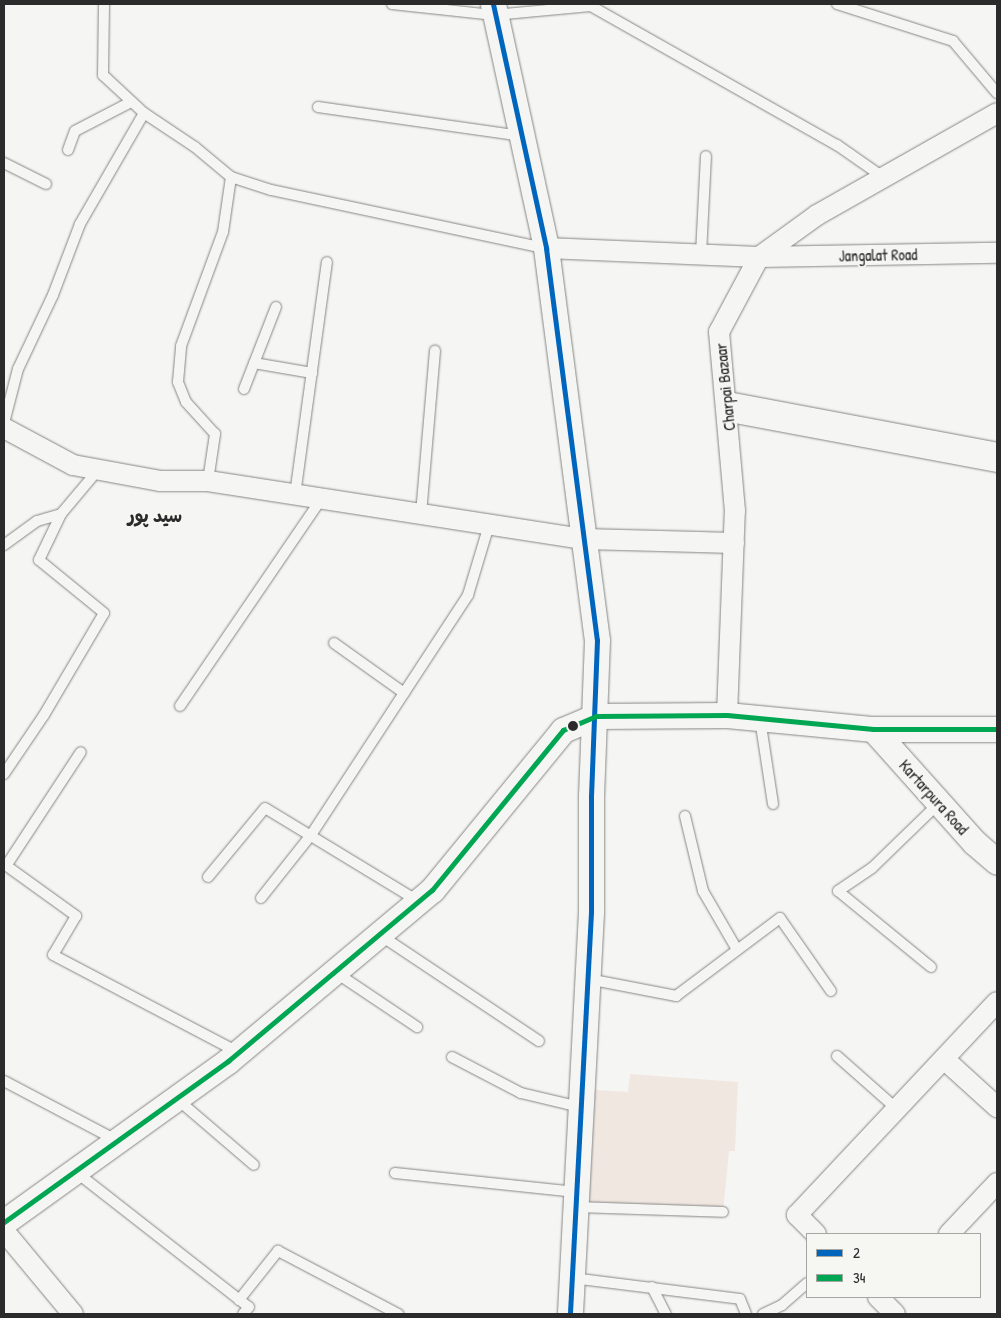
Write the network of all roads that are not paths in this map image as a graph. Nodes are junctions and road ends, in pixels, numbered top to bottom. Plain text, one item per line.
1 (104, 4) edge
2 (392, 4) edge
3 (837, 4) edge
4 (494, 9) edge
5 (997, 93) edge
6 (131, 102) junction
7 (318, 107) dead end
8 (144, 113) junction
9 (996, 114) edge
10 (522, 136) junction
11 (68, 150) dead end
12 (706, 156) dead end
13 (4, 163) edge
14 (231, 177) junction
15 (883, 177) junction
16 (46, 184) dead end
17 (546, 248) junction
18 (997, 253) edge
19 (701, 254) junction
20 (759, 256) junction
21 (327, 262) dead end
22 (276, 307) dead end
23 (435, 352) dead end
24 (254, 363) junction
25 (312, 373) junction
26 (244, 389) dead end
27 (728, 408) junction
28 (4, 423) edge
29 (4, 428) edge
30 (997, 453) edge
31 (997, 464) edge
32 (98, 470) junction
33 (208, 481) junction
34 (295, 495) junction
35 (321, 499) junction
36 (61, 514) junction
37 (421, 514) junction
38 (489, 525) junction
39 (584, 540) junction
40 (734, 543) junction
41 (4, 545) edge
42 (334, 643) dead end
43 (404, 693) junction
44 (180, 706) dead end
45 (727, 715) junction
46 (596, 716) junction
47 (760, 718) junction
48 (873, 729) junction
49 (997, 729) edge
50 (81, 752) dead end
51 (4, 774) edge
52 (939, 803) junction
53 (773, 804) dead end
54 (685, 816) dead end
55 (310, 835) junction
56 (997, 862) edge
57 (5, 865) edge
58 (208, 877) dead end
59 (261, 898) dead end
60 (419, 902) junction
61 (380, 934) junction
62 (736, 948) junction
63 (931, 967) dead end
64 (335, 972) junction
65 (587, 979) junction
66 (831, 991) dead end
67 (997, 1002) edge
68 (417, 1028) dead end
69 (539, 1041) dead end
70 (238, 1053) junction
71 (837, 1056) dead end
72 (452, 1057) dead end
73 (944, 1059) junction
74 (4, 1081) edge
75 (177, 1099) junction
76 (997, 1107) edge
77 (581, 1108) junction
78 (897, 1109) junction
79 (119, 1141) junction
80 (254, 1165) dead end
81 (76, 1172) junction
82 (396, 1173) dead end
83 (997, 1183) edge
84 (576, 1200) junction
85 (723, 1212) dead end
86 (4, 1222) edge
87 (4, 1231) edge
88 (815, 1233) edge
89 (950, 1233) edge
90 (572, 1278) junction
91 (806, 1284) edge
92 (652, 1287) junction
93 (239, 1300) junction
94 (73, 1314) edge
95 (244, 1314) edge
96 (398, 1314) edge
97 (570, 1314) edge
98 (666, 1314) edge
99 (746, 1314) edge
100 (763, 1314) edge

1 - 6 lane
2 - 4 lane
3 - 5 lane
4 - 10 street
4 - 15 lane
6 - 8 lane
6 - 11 lane
7 - 10 lane
8 - 14 lane
8 - 28 lane
9 - 15 street, Charpai Bazaar
10 - 17 street
12 - 19 lane
13 - 16 lane
14 - 17 lane
14 - 33 lane
15 - 20 street, Charpai Bazaar
17 - 19 street, Jangalat Road
17 - 39 street
18 - 20 street, Jangalat Road
19 - 20 street, Jangalat Road
20 - 27 street, Charpai Bazaar
21 - 25 lane
22 - 24 lane
23 - 37 lane
24 - 25 lane
24 - 26 lane
25 - 34 lane
27 - 30 street
27 - 31 street
27 - 40 street, Charpai Bazaar
29 - 32 street
32 - 33 street
32 - 36 lane
33 - 34 street
34 - 35 street
35 - 37 street
35 - 44 lane
36 - 41 lane
36 - 51 lane
37 - 38 street
38 - 39 street
38 - 43 lane
39 - 40 street
39 - 46 street
40 - 45 street, Charpai Bazaar
42 - 43 lane
43 - 55 lane
45 - 46 street
45 - 47 street
46 - 60 street
46 - 65 street
47 - 48 street
47 - 53 lane
48 - 49 street
48 - 52 street, Kartarpura Road
50 - 57 lane
52 - 56 street, Kartarpura Road
52 - 63 lane
54 - 62 lane
55 - 58 lane
55 - 59 lane
55 - 60 lane
57 - 70 lane
60 - 61 street
61 - 64 street
61 - 69 lane
62 - 65 lane
62 - 66 lane
64 - 68 lane
64 - 70 street
65 - 77 street
67 - 73 street
70 - 75 street
71 - 78 lane
72 - 77 lane
73 - 76 street
73 - 78 street
74 - 79 lane
75 - 79 street
75 - 80 lane
77 - 84 street
78 - 88 street
79 - 81 street
81 - 86 street
81 - 93 lane
82 - 84 lane
83 - 89 street
84 - 85 lane
84 - 90 street
87 - 94 street
90 - 92 lane
90 - 97 street
91 - 100 lane
92 - 98 lane
92 - 99 lane
93 - 95 lane
93 - 96 lane

